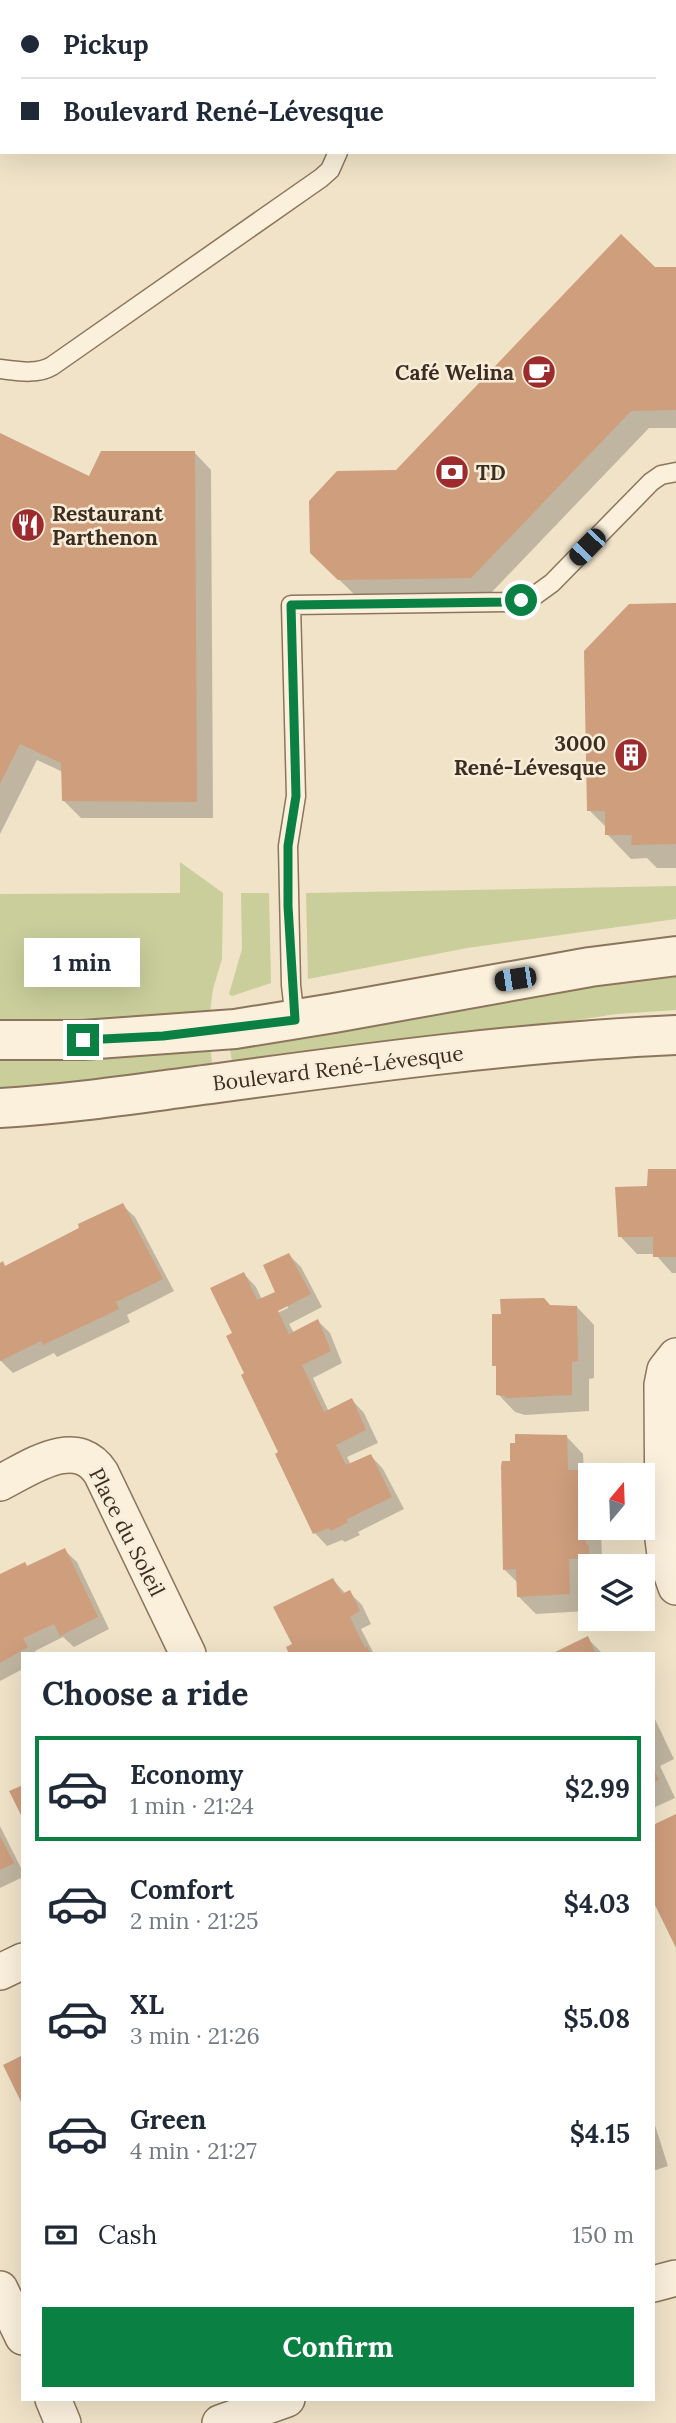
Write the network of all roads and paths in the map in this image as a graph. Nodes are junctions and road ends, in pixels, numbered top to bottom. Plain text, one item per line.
1 (337, 154) edge
2 (0, 369) edge
3 (676, 472) edge
4 (676, 956) edge
5 (295, 1020) junction
6 (676, 1035) edge
7 (0, 1040) edge
8 (0, 1108) edge
9 (676, 1356) edge
10 (0, 1483) edge
11 (676, 1587) edge
12 (187, 1652) edge
13 (21, 1962) edge
14 (0, 1972) edge
15 (676, 2278) edge
16 (655, 2283) edge
17 (0, 2289) edge
18 (21, 2333) edge
19 (54, 2401) edge
20 (282, 2401) edge
21 (63, 2423) edge
22 (220, 2423) edge

1 - 2 lane
3 - 5 lane
4 - 5 street
5 - 7 street
6 - 8 street, Boulevard René-Lévesque
9 - 11 street
10 - 12 street, Place du Soleil
13 - 14 street
15 - 16 street
17 - 18 street
19 - 21 street
20 - 22 street

